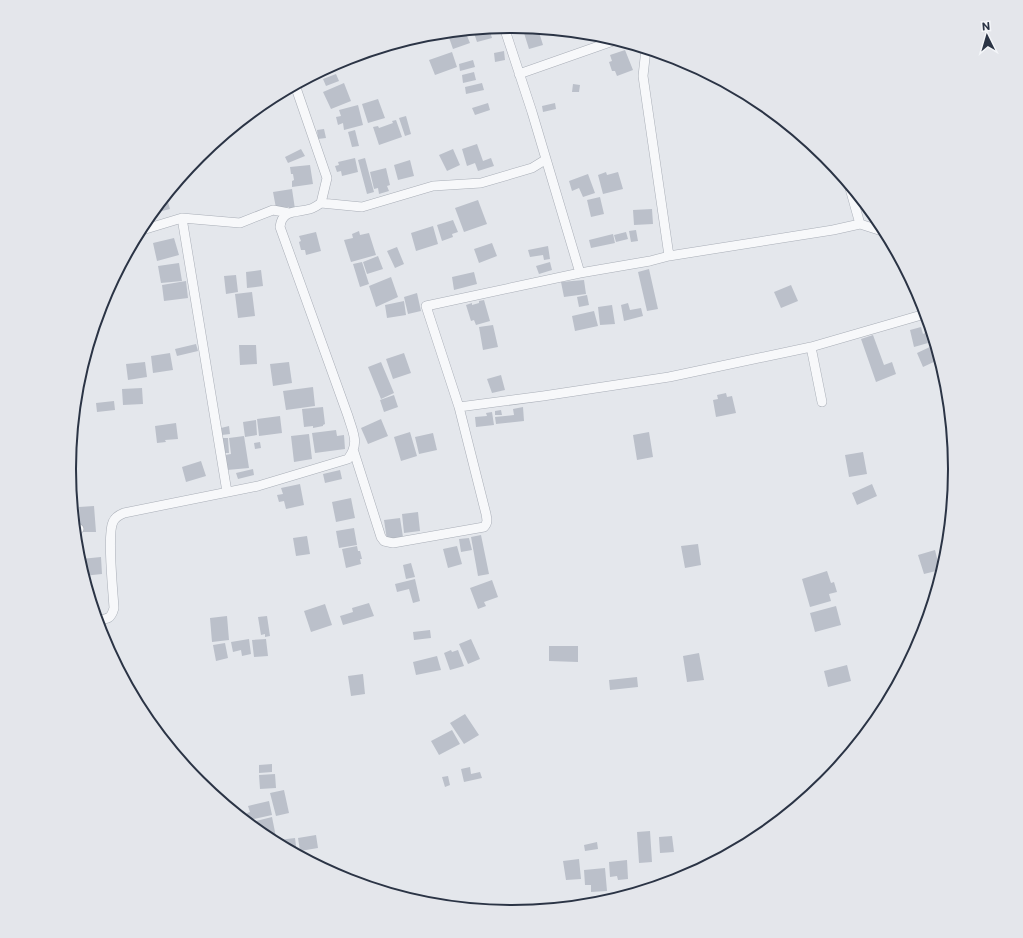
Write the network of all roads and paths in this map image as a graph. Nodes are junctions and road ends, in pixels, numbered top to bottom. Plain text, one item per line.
1 (506, 33) edge
2 (606, 43) edge
3 (646, 54) edge
4 (519, 74) junction
5 (297, 90) edge
6 (545, 160) junction
7 (852, 198) edge
8 (321, 203) junction
9 (289, 213) junction
10 (182, 218) junction
11 (860, 224) junction
12 (148, 228) edge
13 (875, 229) edge
14 (669, 256) junction
15 (580, 273) junction
16 (919, 316) edge
17 (811, 346) junction
18 (822, 402) dead end
19 (459, 406) junction
20 (354, 452) junction
21 (227, 492) junction
22 (103, 619) edge

1 - 4 street
2 - 4 street
3 - 14 street
4 - 6 street
5 - 8 street
6 - 8 street
6 - 15 street
7 - 11 street
8 - 9 street
9 - 10 street
9 - 20 street
10 - 12 street
10 - 21 street
11 - 13 street
11 - 14 street
14 - 15 street
15 - 19 street
16 - 17 street
17 - 18 street
17 - 19 street
19 - 20 street
20 - 21 street
21 - 22 street

